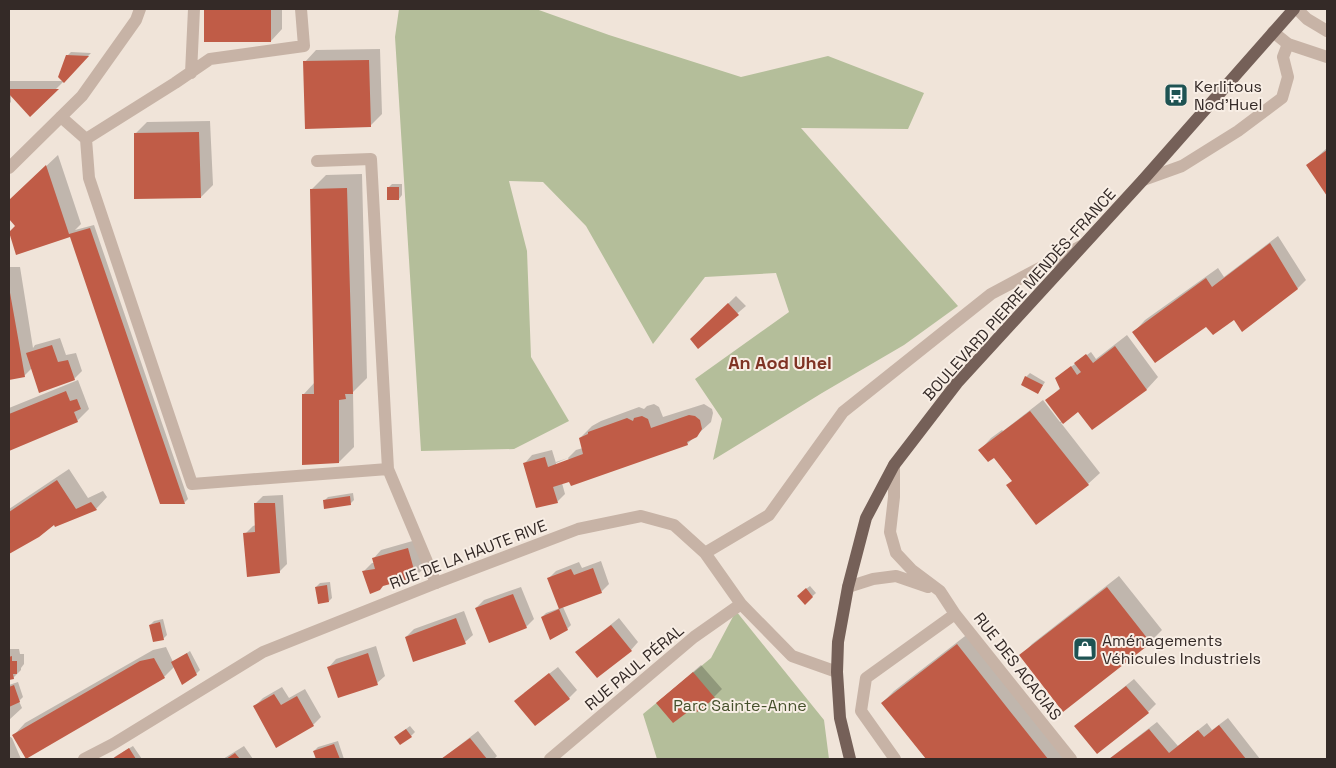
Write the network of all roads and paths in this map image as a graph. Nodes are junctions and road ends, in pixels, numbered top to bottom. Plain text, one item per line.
1 (140, 9) edge
2 (194, 9) edge
3 (301, 9) edge
4 (1296, 9) edge
5 (1327, 31) edge
6 (1273, 32) junction
7 (1288, 44) junction
8 (1327, 56) edge
9 (191, 73) junction
10 (61, 117) junction
11 (86, 140) junction
12 (317, 161) dead end
13 (9, 168) edge
14 (1144, 180) junction
15 (1085, 244) junction
16 (894, 465) junction
17 (388, 469) junction
18 (705, 553) junction
19 (436, 583) junction
20 (848, 587) junction
21 (940, 591) junction
22 (741, 604) junction
23 (956, 614) junction
24 (837, 672) junction
25 (84, 759) edge
26 (550, 759) edge
27 (850, 759) edge
28 (895, 759) edge
29 (1071, 759) edge

1 - 10 street
2 - 9 street
3 - 9 street
4 - 5 street
4 - 6 main road, BOULEVARD PIERRE MENDÈS-FRANCE
6 - 7 street
6 - 14 main road, BOULEVARD PIERRE MENDÈS-FRANCE
7 - 8 street
7 - 14 street
9 - 11 street
10 - 11 street
10 - 13 street
11 - 17 street
12 - 17 street
14 - 15 main road, BOULEVARD PIERRE MENDÈS-FRANCE
15 - 16 main road, BOULEVARD PIERRE MENDÈS-FRANCE
15 - 18 street
16 - 20 main road, BOULEVARD PIERRE MENDÈS-FRANCE
16 - 21 street, RUE DES ACACIAS
17 - 19 street
18 - 19 street, RUE DE LA HAUTE RIVE
18 - 22 street, RUE DE LA HAUTE RIVE
19 - 25 street, RUE DE LA HAUTE RIVE
20 - 21 street
20 - 24 main road, BOULEVARD PIERRE MENDÈS-FRANCE
21 - 23 street, RUE DES ACACIAS
22 - 24 street, RUE DE LA HAUTE RIVE
22 - 26 street, RUE PAUL PÉRAL
23 - 28 street
23 - 29 street, RUE DES ACACIAS
24 - 27 main road, BOULEVARD PIERRE MENDÈS-FRANCE

